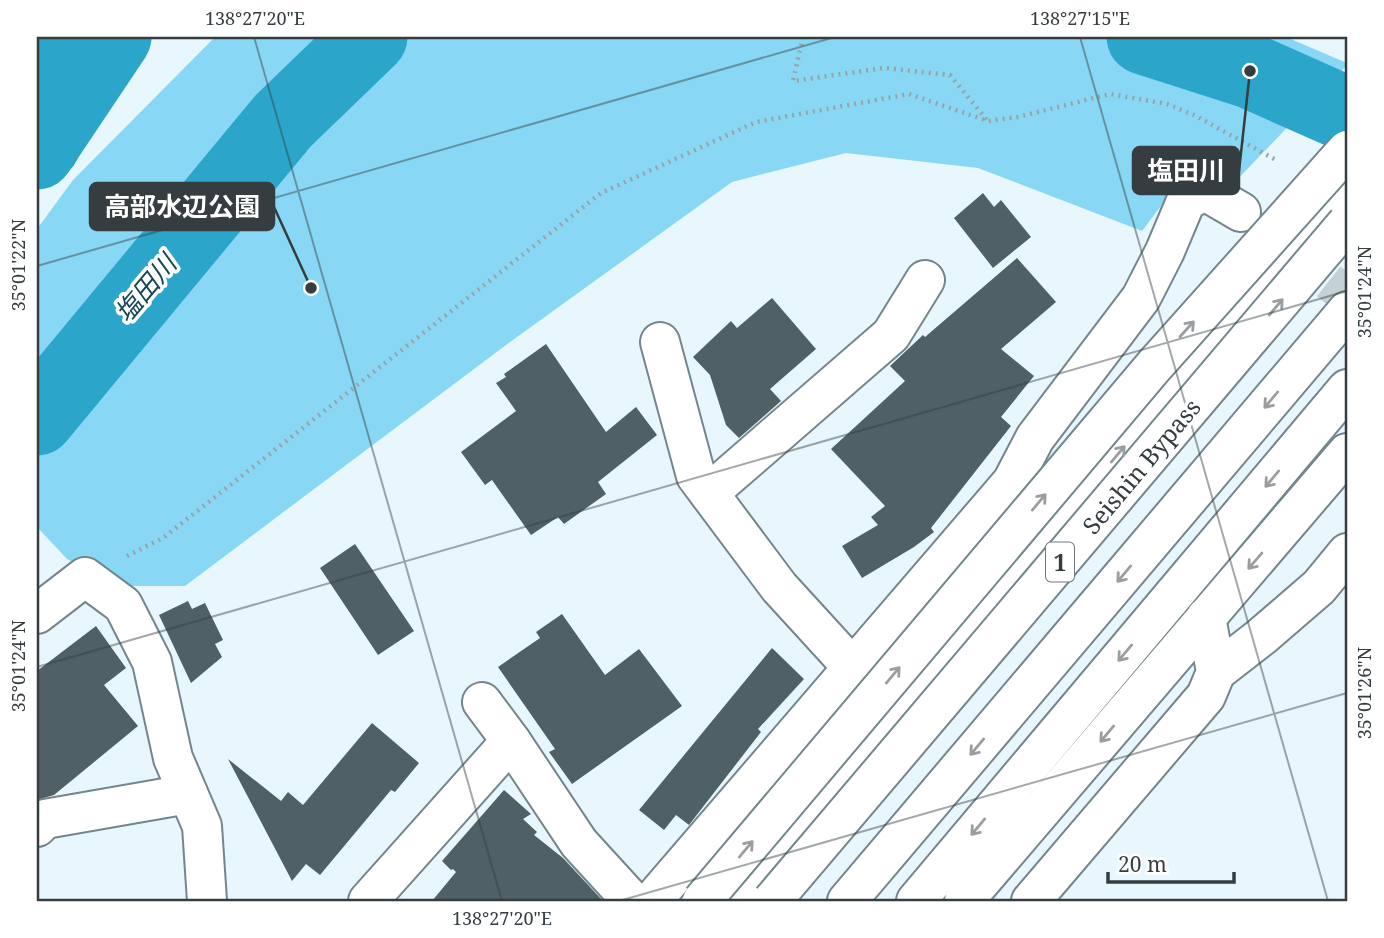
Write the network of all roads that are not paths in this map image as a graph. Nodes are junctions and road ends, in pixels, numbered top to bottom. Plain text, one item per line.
1 (1346, 171) edge
2 (1241, 212) dead end
3 (1347, 223) edge
4 (925, 280) dead end
5 (1347, 311) edge
6 (660, 342) dead end
7 (1347, 389) edge
8 (1347, 453) edge
9 (709, 493) junction
10 (1347, 553) edge
11 (37, 614) edge
12 (1206, 618) junction
13 (853, 668) junction
14 (1216, 672) junction
15 (482, 702) dead end
16 (511, 741) junction
17 (188, 794) junction
18 (37, 827) edge
19 (207, 901) edge
20 (368, 901) edge
21 (632, 901) edge
22 (652, 901) edge
23 (702, 901) edge
24 (744, 901) edge
25 (772, 901) edge
26 (847, 901) edge
27 (916, 901) edge
28 (964, 901) edge
29 (1031, 901) edge

23 -> 1 main road, bridge
24 -> 1 main road
2 - 13 main road
25 -> 3 main road, Seishin Bypass / 1, bridge
4 - 9 main road
5 -> 26 main road, 1
6 - 9 main road
7 -> 27 main road
8 -> 12 main road
9 - 13 main road
10 - 14 main road
11 - 17 main road
12 - 14 main road
12 -> 28 main road
13 - 22 main road
14 - 29 main road
15 - 16 main road
16 - 20 main road
16 - 21 main road
17 - 18 main road
17 - 19 main road

